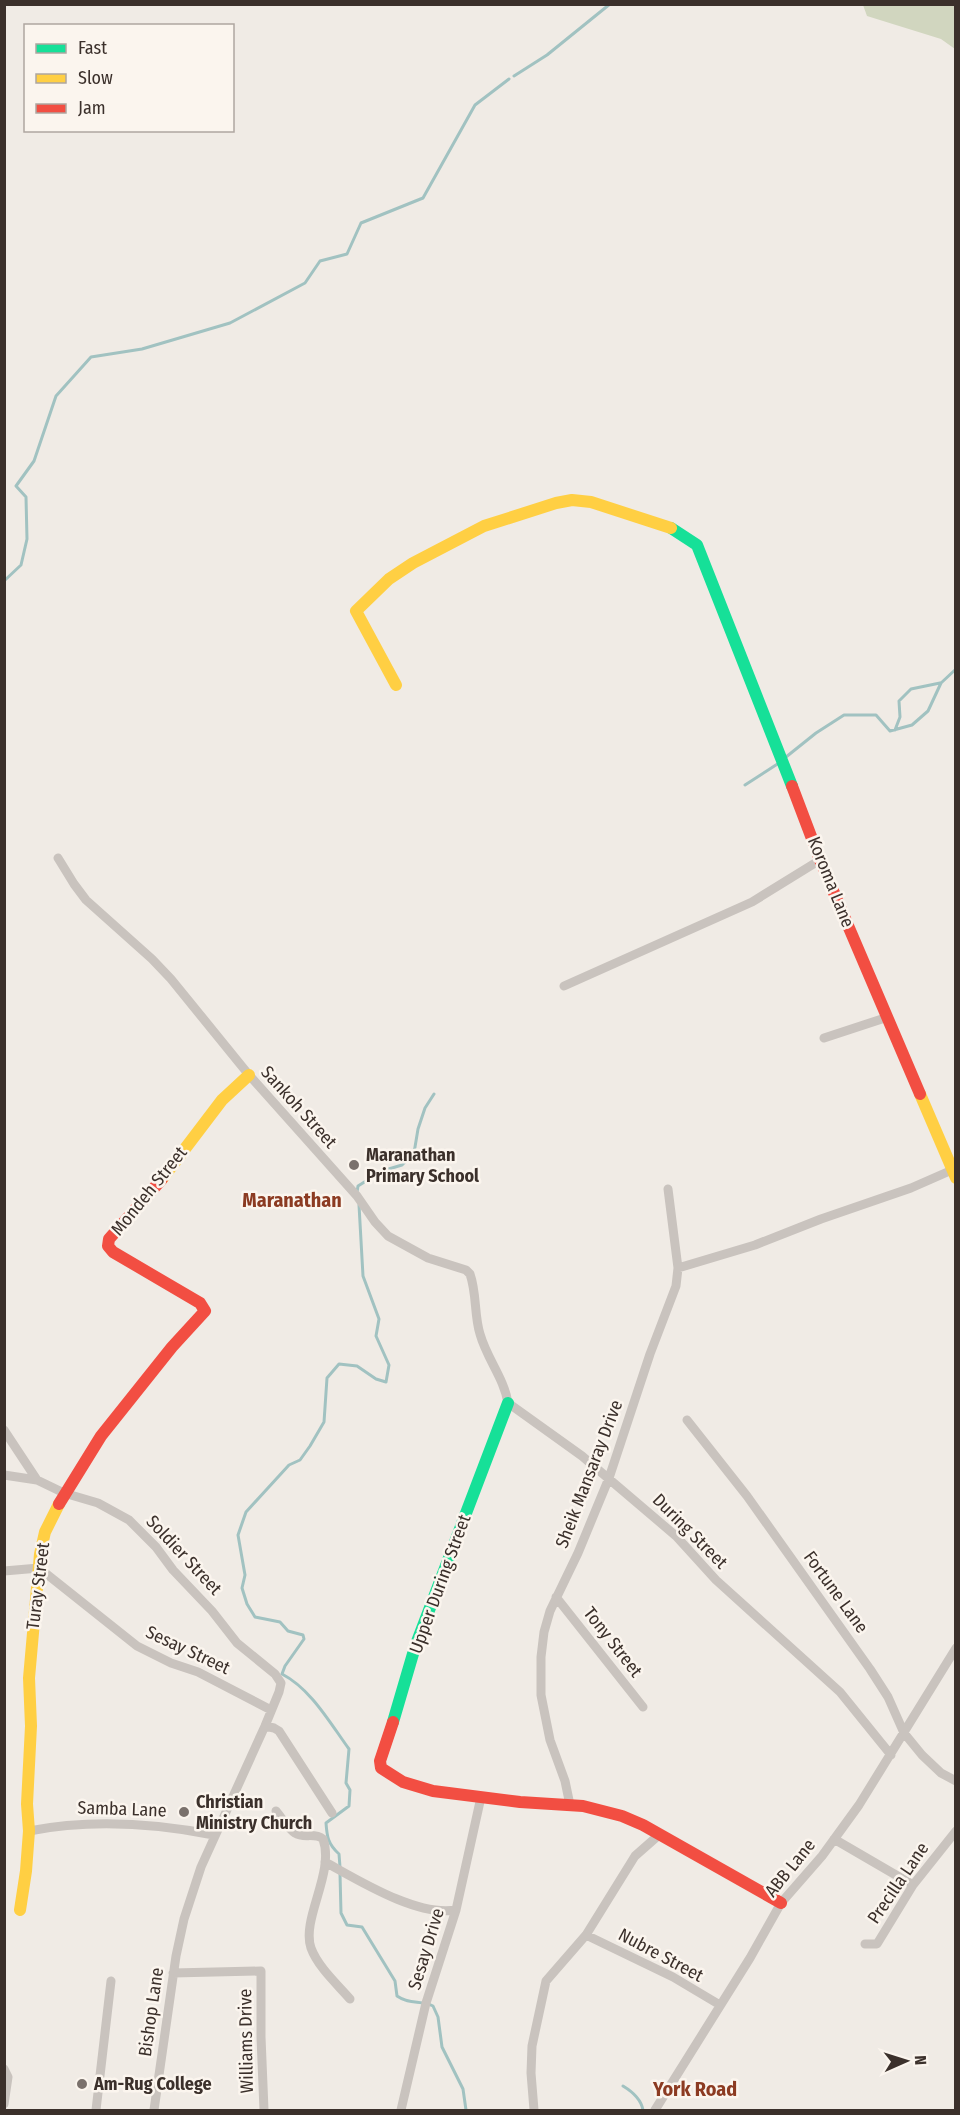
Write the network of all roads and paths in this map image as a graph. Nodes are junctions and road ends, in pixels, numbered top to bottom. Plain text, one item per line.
1 (396, 685) dead end
2 (58, 858) dead end
3 (820, 860) junction
4 (564, 986) dead end
5 (888, 1017) junction
6 (824, 1038) dead end
7 (249, 1074) junction
8 (954, 1171) edge
9 (668, 1189) dead end
10 (678, 1268) junction
11 (204, 1314) joint
12 (508, 1403) junction
13 (687, 1420) dead end
14 (4, 1430) edge
15 (4, 1475) edge
16 (609, 1478) junction
17 (38, 1480) junction
18 (64, 1493) junction
19 (39, 1568) junction
20 (4, 1571) edge
21 (556, 1597) junction
22 (956, 1648) edge
23 (280, 1683) joint
24 (643, 1707) dead end
25 (272, 1710) junction
26 (265, 1726) junction
27 (904, 1733) junction
28 (891, 1755) junction
29 (955, 1780) edge
30 (481, 1797) junction
31 (570, 1804) junction
32 (276, 1812) dead end
33 (333, 1813) dead end
34 (28, 1831) junction
35 (956, 1831) edge
36 (660, 1834) junction
37 (214, 1835) junction
38 (834, 1839) junction
39 (325, 1862) junction
40 (913, 1885) junction
41 (781, 1903) junction
42 (20, 1910) dead end
43 (456, 1910) junction
44 (586, 1935) junction
45 (865, 1944) dead end
46 (173, 1973) junction
47 (111, 1981) dead end
48 (350, 2000) dead end
49 (720, 2005) junction
50 (4, 2069) edge
51 (4, 2104) edge
52 (96, 2110) edge
53 (154, 2110) edge
54 (264, 2110) edge
55 (401, 2110) edge
56 (534, 2110) edge
57 (655, 2110) edge

1 - 3 street, Koroma Lane
2 - 7 street, Sankoh Street
3 - 4 street
3 - 5 street, Koroma Lane
5 - 6 street
5 - 8 street, Koroma Lane
7 - 11 street, Mondeh Street
7 - 12 street, Sankoh Street
8 - 10 street
9 - 10 street, Sheik Mansaray Drive
10 - 16 street, Sheik Mansaray Drive
11 - 18 street, Turay Street
12 - 16 street, During Street
12 - 30 street, Upper During Street
13 - 27 street, Fortune Lane
14 - 17 street
15 - 17 street, Soldier Street
16 - 21 street, Sheik Mansaray Drive
16 - 28 street, During Street
17 - 18 street, Soldier Street
18 - 19 street, Turay Street
18 - 23 street, Soldier Street
19 - 20 street
19 - 25 street, Sesay Street
19 - 34 street, Turay Street
21 - 24 street, Tony Street
21 - 31 street, Sheik Mansaray Drive
22 - 27 street, ABB Lane
23 - 25 street, Bishop Lane
25 - 26 street, Bishop Lane
26 - 33 street
26 - 37 street, Bishop Lane
27 - 28 street, ABB Lane
27 - 29 street, Fortune Lane
28 - 38 street, ABB Lane
30 - 31 street
30 - 43 street, Sesay Drive
31 - 36 street
32 - 39 street
34 - 37 street, Samba Lane
34 - 42 street, Turay Street
35 - 40 street, Precilla Lane
36 - 41 street
36 - 44 street
37 - 46 street, Bishop Lane
38 - 40 street
38 - 41 street, ABB Lane
39 - 43 street
39 - 48 street
40 - 45 street, Precilla Lane
41 - 49 street, ABB Lane
43 - 55 street, Sesay Drive
44 - 49 street, Nubre Street
44 - 56 street
46 - 53 street, Bishop Lane
46 - 54 street, Williams Drive
47 - 52 street
49 - 57 street, ABB Lane
50 - 51 street

